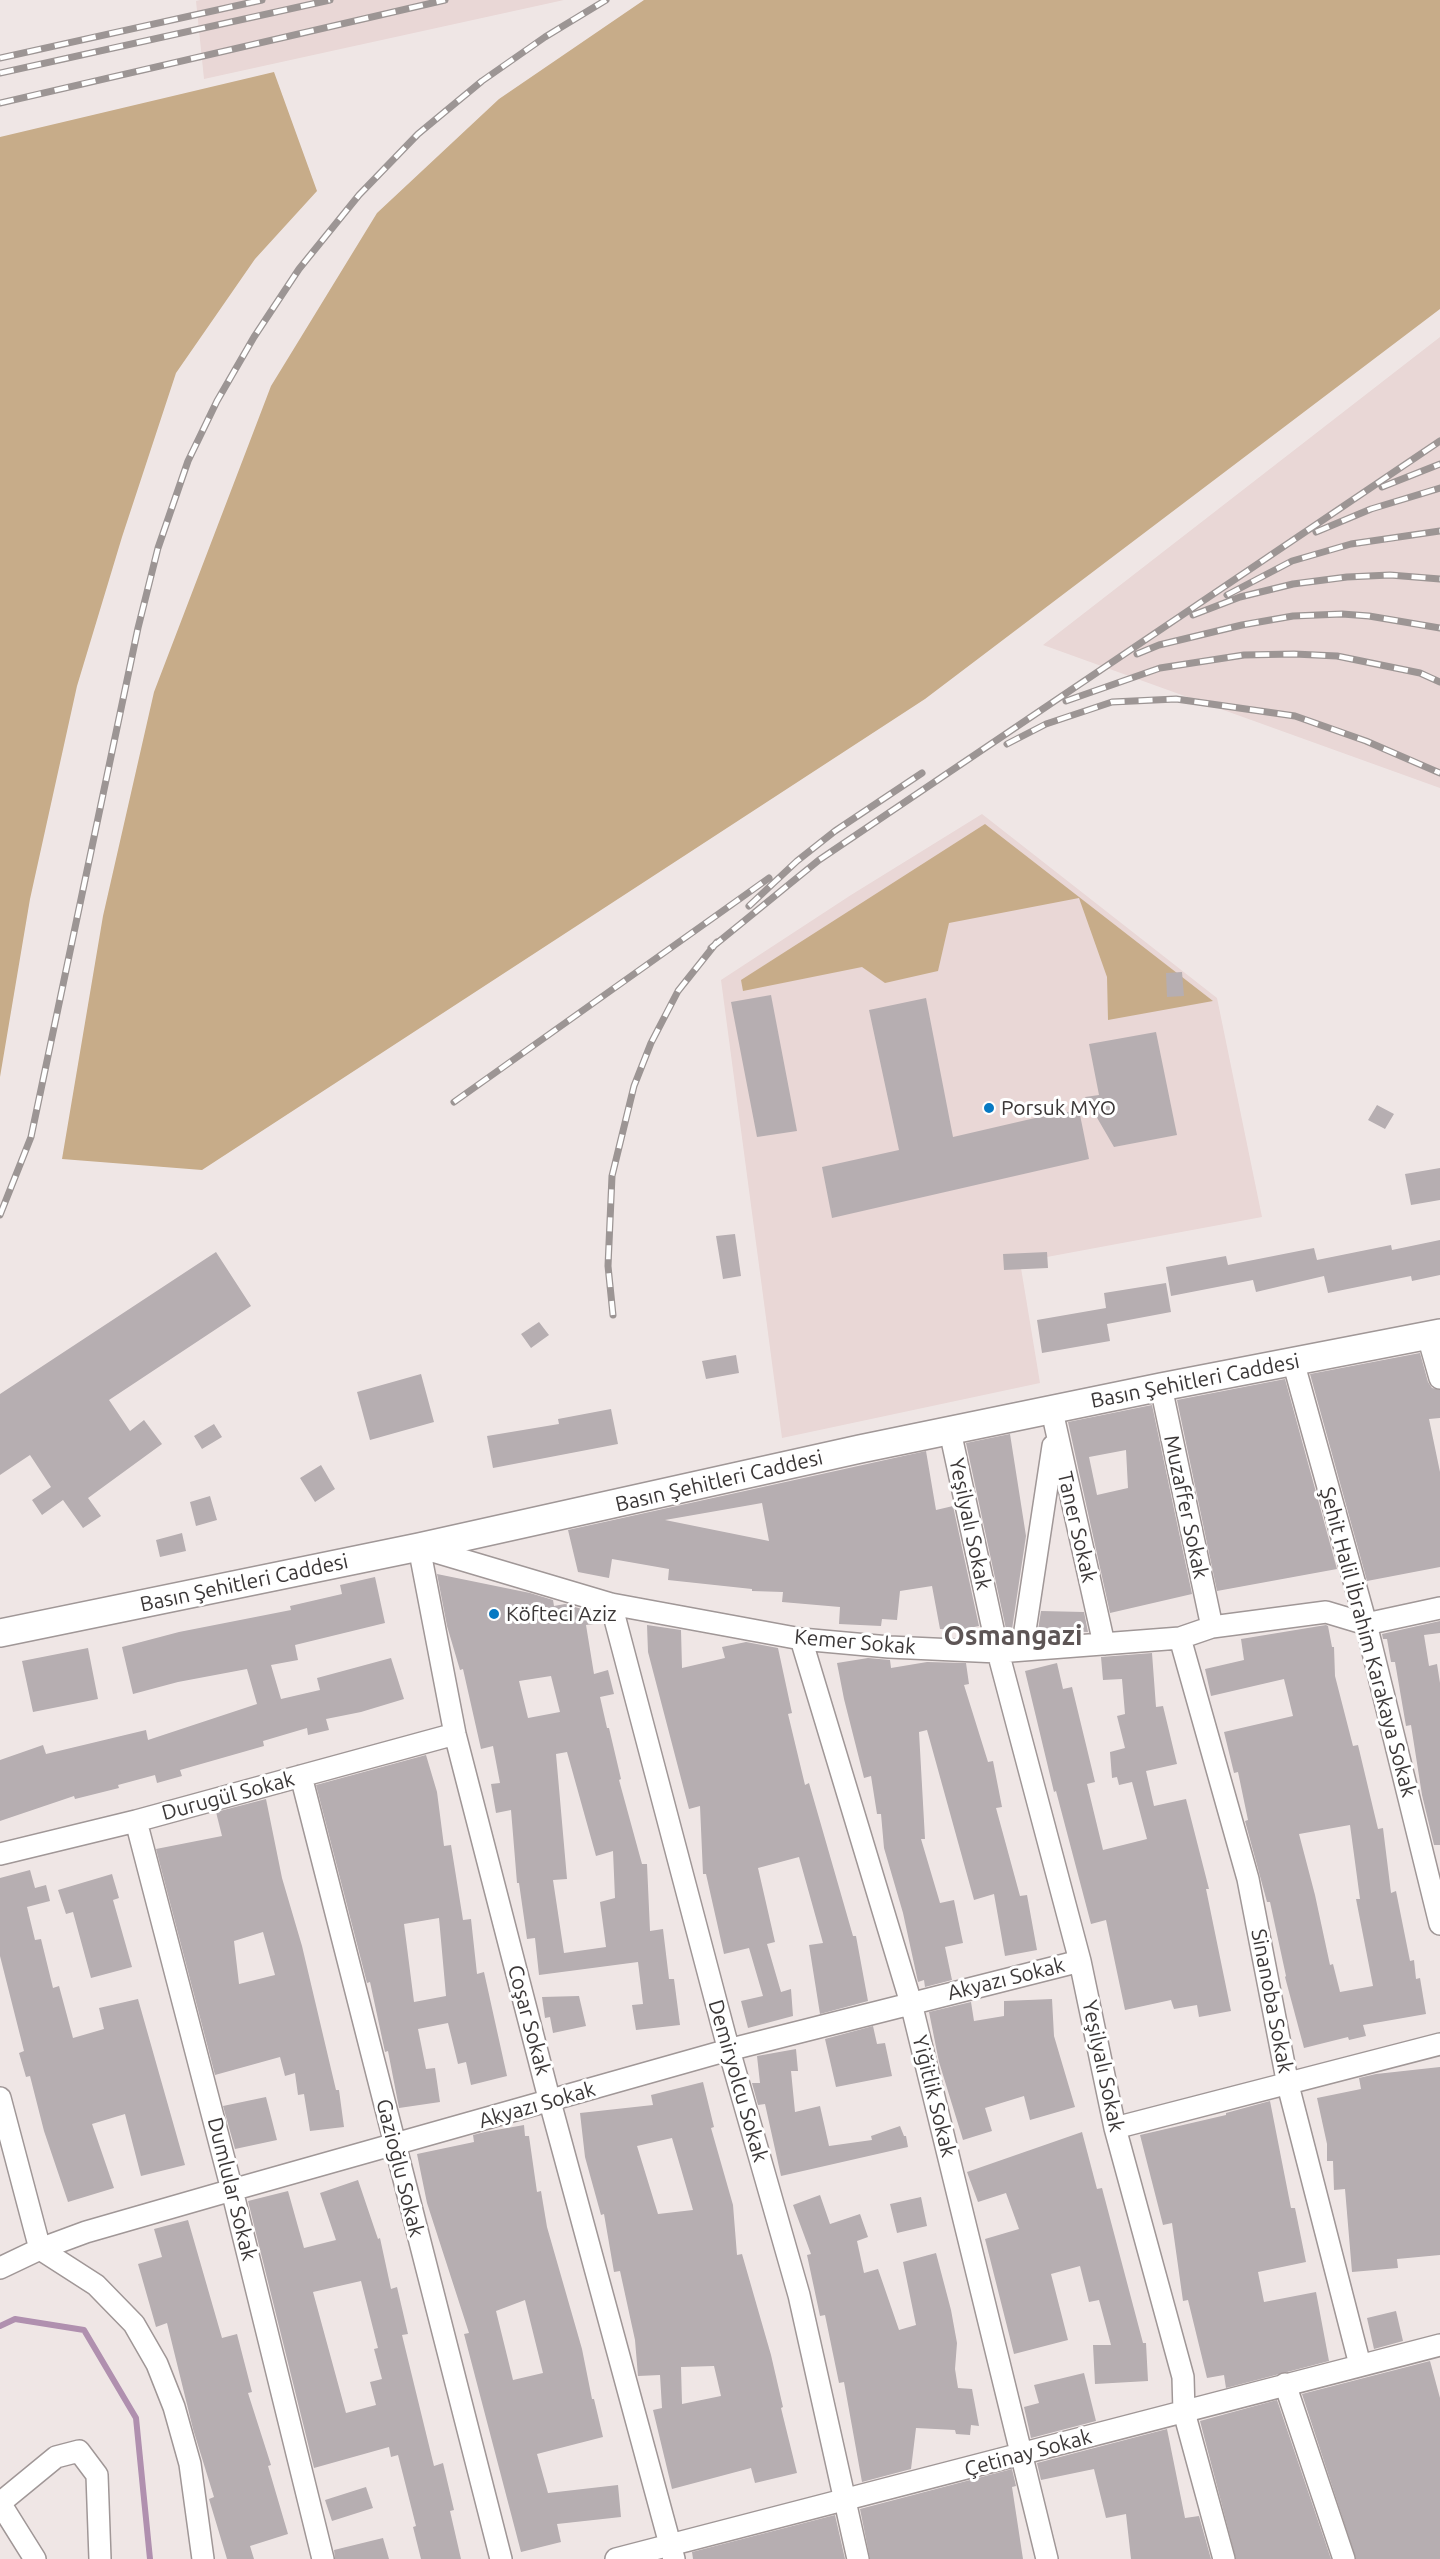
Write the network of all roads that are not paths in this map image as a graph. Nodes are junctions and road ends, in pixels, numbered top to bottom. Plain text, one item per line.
1 (1434, 1335) edge
2 (1293, 1361) junction
3 (1440, 1378) edge
4 (1161, 1388) junction
5 (1053, 1422) junction
6 (950, 1431) junction
7 (419, 1547) junction
8 (611, 1604) junction
9 (1440, 1608) edge
10 (1366, 1624) junction
11 (1212, 1627) junction
12 (0, 1633) edge
13 (1180, 1638) junction
14 (801, 1639) junction
15 (1104, 1644) junction
16 (1022, 1650) junction
17 (998, 1652) junction
18 (455, 1734) junction
19 (302, 1776) junction
20 (136, 1821) junction
21 (0, 1854) edge
22 (1440, 1924) edge
23 (1080, 1961) junction
24 (911, 2003) junction
25 (1440, 2044) edge
26 (729, 2050) junction
27 (1288, 2085) junction
28 (0, 2098) edge
29 (550, 2102) junction
30 (3, 2121) edge
31 (1115, 2128) junction
32 (394, 2145) junction
33 (232, 2190) junction
34 (40, 2249) junction
35 (0, 2268) edge
36 (1440, 2345) edge
37 (1360, 2365) junction
38 (1285, 2384) junction
39 (1184, 2412) junction
40 (1021, 2456) junction
41 (844, 2501) junction
42 (0, 2503) edge
43 (673, 2552) edge
44 (35, 2559) edge
45 (100, 2559) edge
46 (203, 2559) edge
47 (323, 2559) edge
48 (501, 2559) edge
49 (616, 2559) edge
50 (858, 2559) edge
51 (1047, 2559) edge
52 (1224, 2559) edge
53 (1344, 2559) edge

1 - 2 main road, Basın Şehitleri Caddesi
1 - 3 street
2 - 4 main road, Basın Şehitleri Caddesi
2 - 10 street, Şehit Halil İbrahim Karakaya Sokak
4 - 5 main road, Basın Şehitleri Caddesi
4 - 11 street, Muzaffer Sokak
5 - 6 main road, Basın Şehitleri Caddesi
5 - 15 street, Taner Sokak
5 - 16 street
6 - 7 main road, Basın Şehitleri Caddesi
6 - 17 street, Yeşilyalı Sokak
7 - 8 street, Kemer Sokak
7 - 12 main road, Basın Şehitleri Caddesi
7 - 18 street, Coşar Sokak
8 - 14 street, Kemer Sokak
8 - 26 street, Demiryolcu Sokak
9 - 10 street, Kemer Sokak
10 - 11 street, Kemer Sokak
10 - 22 street, Şehit Halil İbrahim Karakaya Sokak
11 - 13 street, Kemer Sokak
13 - 15 street, Kemer Sokak
13 - 27 street, Sinanoba Sokak
14 - 17 street, Kemer Sokak
14 - 24 street, Yiğitlik Sokak
15 - 16 street, Kemer Sokak
16 - 17 street, Kemer Sokak
17 - 23 street, Yeşilyalı Sokak
18 - 19 street, Durugül Sokak
18 - 29 street, Coşar Sokak
19 - 20 street, Durugül Sokak
19 - 32 street, Gazioğlu Sokak
20 - 21 street, Durugül Sokak
20 - 33 street, Dumlular Sokak
23 - 24 street, Akyazı Sokak
23 - 31 street, Yeşilyalı Sokak
24 - 26 street, Akyazı Sokak
24 - 40 street, Yiğitlik Sokak
25 - 27 street
26 - 29 street, Akyazı Sokak
26 - 41 street, Demiryolcu Sokak
27 - 31 street
27 - 37 street, Sinanoba Sokak
28 - 30 street
29 - 32 street, Akyazı Sokak
29 - 43 street, Coşar Sokak
30 - 34 street
31 - 39 street, Yeşilyalı Sokak
32 - 33 street, Akyazı Sokak
32 - 48 street, Gazioğlu Sokak
33 - 34 street, Akyazı Sokak
33 - 47 street, Dumlular Sokak
34 - 35 street, Akyazı Sokak
34 - 46 street
36 - 37 street, Çetinay Sokak
37 - 38 street, Çetinay Sokak
38 - 39 street, Çetinay Sokak
38 - 53 street
39 - 40 street, Çetinay Sokak
39 - 52 street, Yeşilyalı Sokak
40 - 41 street, Çetinay Sokak
40 - 51 street, Yiğitlik Sokak
41 - 43 street, Çetinay Sokak
41 - 50 street, Demiryolcu Sokak
42 - 44 street
42 - 45 street
43 - 49 street, Çetinay Sokak

